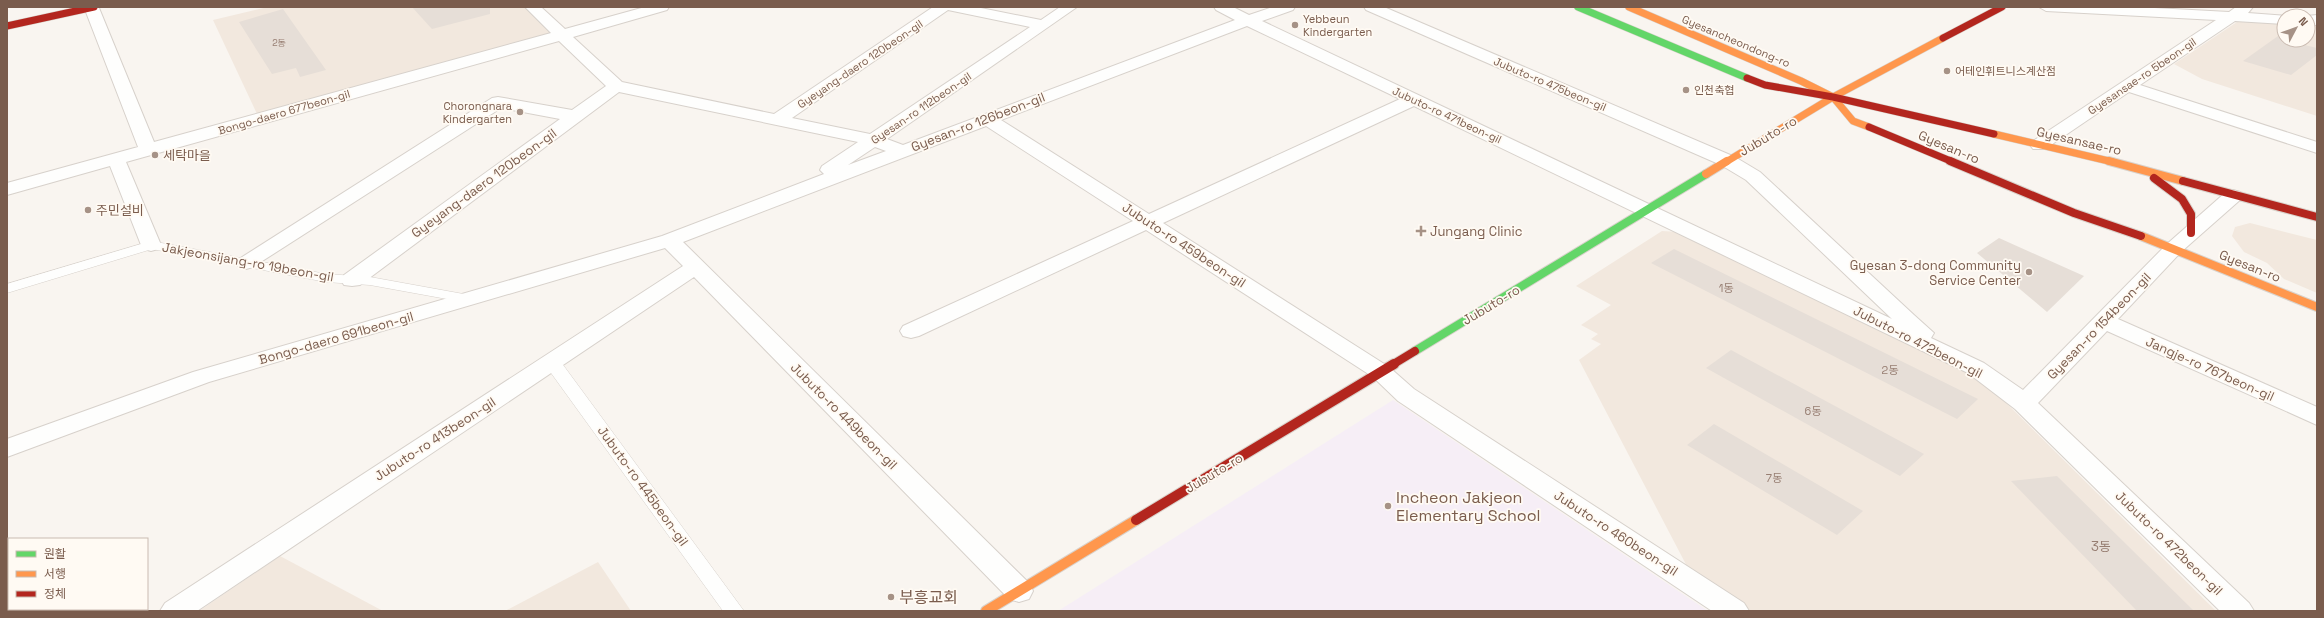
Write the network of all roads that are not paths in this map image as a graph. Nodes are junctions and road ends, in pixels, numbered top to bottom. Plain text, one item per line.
1 (92, 7) edge
2 (532, 7) edge
3 (662, 7) edge
4 (943, 7) edge
5 (952, 7) edge
6 (1070, 7) edge
7 (1221, 7) edge
8 (1288, 7) edge
9 (1371, 7) edge
10 (1578, 7) edge
11 (1629, 7) edge
12 (2002, 7) edge
13 (2046, 7) edge
14 (2160, 7) edge
15 (2246, 7) edge
16 (2183, 14) junction
17 (2232, 16) junction
18 (2276, 19) edge
19 (1248, 20) junction
20 (1044, 25) junction
21 (7, 26) edge
22 (561, 35) junction
23 (616, 86) junction
24 (2127, 86) junction
25 (1833, 97) junction
26 (1415, 99) junction
27 (575, 116) junction
28 (988, 119) junction
29 (777, 120) junction
30 (874, 140) junction
31 (2039, 145) junction
32 (2317, 148) edge
33 (148, 150) junction
34 (902, 151) junction
35 (116, 159) junction
36 (1728, 161) junction
37 (2134, 167) junction
38 (7, 189) edge
39 (799, 191) junction
40 (2233, 196) junction
41 (1647, 210) junction
42 (2317, 217) edge
43 (1147, 221) junction
44 (2191, 233) junction
45 (669, 240) junction
46 (152, 245) junction
47 (2174, 248) junction
48 (246, 263) junction
49 (695, 267) junction
50 (352, 280) junction
51 (7, 289) edge
52 (469, 299) junction
53 (2317, 307) edge
54 (2104, 321) junction
55 (911, 331) dead end
56 (1958, 359) junction
57 (552, 362) junction
58 (1381, 372) junction
59 (2024, 404) junction
60 (2317, 417) edge
61 (7, 448) edge
62 (1018, 591) junction
63 (175, 611) edge
64 (734, 611) edge
65 (986, 611) edge
66 (1734, 611) edge
67 (2239, 611) edge

1 - 21 main road
1 - 33 street
2 - 22 street
3 - 22 street, Bongo-daero 677beon-gil
4 - 29 street, Gyeyang-daero 120beon-gil
5 - 20 street
6 - 20 street, Gyesan-ro 112beon-gil
7 - 19 street, Jubuto-ro 471beon-gil
8 - 19 street, Gyesan-ro 126beon-gil
9 - 36 street, Jubuto-ro 475beon-gil
10 - 25 main road
11 - 25 main road, Gyesancheondong-ro
12 - 25 main road, Jubuto-ro
13 - 16 street
14 - 16 street
15 - 17 street, Gyesansae-ro 5beon-gil
16 - 17 street
17 - 18 street
17 - 24 street, Gyesansae-ro 5beon-gil
19 - 26 street, Jubuto-ro 471beon-gil
19 - 28 street, Gyesan-ro 126beon-gil
20 - 30 street, Gyesan-ro 112beon-gil
22 - 23 street
22 - 33 street, Bongo-daero 677beon-gil
23 - 27 street, Gyeyang-daero 120beon-gil
23 - 29 street, Gyeyang-daero 120beon-gil
24 - 31 street, Gyesansae-ro 5beon-gil
24 - 32 street
25 - 31 main road, Gyesansae-ro
25 - 36 main road, Jubuto-ro
25 - 47 main road, Gyesan-ro
26 - 41 street, Jubuto-ro 471beon-gil
26 - 43 street
27 - 48 street
27 - 50 street, Gyeyang-daero 120beon-gil
28 - 34 street, Gyesan-ro 126beon-gil
28 - 43 street, Jubuto-ro 459beon-gil
29 - 30 street, Gyeyang-daero 120beon-gil
30 - 34 street, Gyeyang-daero 120beon-gil
30 - 39 street, Gyesan-ro 112beon-gil
31 - 37 main road, Gyesansae-ro
33 - 35 street, Bongo-daero 677beon-gil
34 - 39 street, Gyesan-ro 126beon-gil
35 - 38 street, Bongo-daero 677beon-gil
35 - 46 street
36 - 41 main road, Jubuto-ro
36 - 56 street, Jubuto-ro 475beon-gil
37 - 40 main road, Gyesansae-ro
37 - 44 main road
39 - 45 street, Gyesan-ro 126beon-gil
40 - 42 main road, Gyesansae-ro
40 - 44 street, Gyesan-ro 154beon-gil
41 - 56 street, Jubuto-ro 472beon-gil
41 - 58 main road, Jubuto-ro
43 - 55 street
43 - 58 street, Jubuto-ro 459beon-gil
44 - 47 street, Gyesan-ro 154beon-gil
45 - 49 street, Jubuto-ro 449beon-gil
45 - 52 street, Bongo-daero 691beon-gil
46 - 48 lane, Jakjeonsijang-ro 19beon-gil
46 - 51 lane, Jakjeonsijang-ro 19beon-gil
47 - 53 main road, Gyesan-ro
47 - 54 street, Gyesan-ro 154beon-gil
48 - 50 lane, Jakjeonsijang-ro 19beon-gil
49 - 57 street, Jubuto-ro 413beon-gil
49 - 62 street, Jubuto-ro 449beon-gil
50 - 52 lane, Jakjeonsijang-ro 19beon-gil
52 - 61 street, Bongo-daero 691beon-gil
54 - 59 street, Gyesan-ro 154beon-gil
54 - 60 street, Jangje-ro 767beon-gil
56 - 59 street, Jubuto-ro 472beon-gil
57 - 63 street, Jubuto-ro 413beon-gil
57 - 64 lane, Jubuto-ro 445beon-gil
58 - 62 main road, Jubuto-ro
58 - 66 street, Jubuto-ro 460beon-gil
59 - 67 street, Jubuto-ro 472beon-gil
62 - 65 main road, Jubuto-ro

